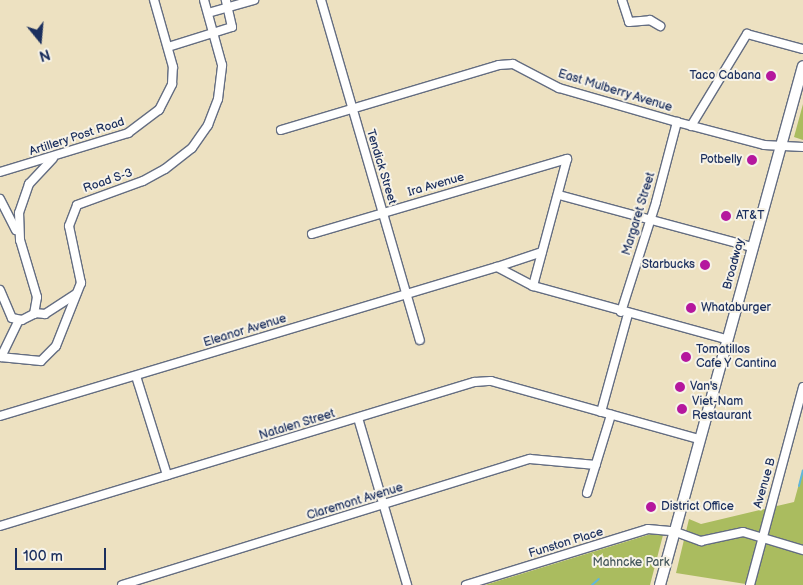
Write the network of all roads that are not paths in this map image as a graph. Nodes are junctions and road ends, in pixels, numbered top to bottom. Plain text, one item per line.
1 (154, 0) edge
2 (204, 0) edge
3 (254, 0) edge
4 (320, 0) edge
5 (622, 0) edge
6 (227, 3) edge
7 (208, 13) junction
8 (660, 26) dead end
9 (213, 33) junction
10 (168, 47) junction
11 (803, 49) edge
12 (803, 66) edge
13 (352, 110) junction
14 (677, 122) junction
15 (691, 126) junction
16 (282, 130) dead end
17 (781, 145) junction
18 (803, 147) edge
19 (60, 154) junction
20 (0, 172) edge
21 (559, 195) junction
22 (0, 199) edge
23 (383, 212) junction
24 (649, 217) junction
25 (312, 234) dead end
26 (20, 240) junction
27 (752, 246) junction
28 (542, 252) junction
29 (497, 266) junction
30 (533, 286) junction
31 (0, 290) edge
32 (76, 294) junction
33 (407, 294) junction
34 (35, 312) junction
35 (624, 313) junction
36 (19, 320) junction
37 (420, 340) dead end
38 (726, 340) junction
39 (1, 357) edge
40 (136, 376) junction
41 (803, 387) edge
42 (601, 412) junction
43 (611, 415) junction
44 (0, 416) edge
45 (358, 418) junction
46 (699, 439) junction
47 (596, 465) junction
48 (167, 475) junction
49 (587, 493) dead end
50 (384, 505) junction
51 (0, 526) edge
52 (673, 531) junction
53 (762, 537) junction
54 (803, 550) edge
55 (122, 585) edge
56 (407, 585) edge
57 (466, 585) edge
58 (660, 585) edge
59 (750, 585) edge

1 - 10 street, Artillery Post Road
2 - 7 street, Road S-3
3 - 6 street
4 - 13 street, Tendick Street
5 - 8 street
6 - 7 street
6 - 9 street
7 - 9 street, Road S-3
9 - 10 street
9 - 32 street, Road S-3
10 - 19 street, Artillery Post Road
11 - 15 street
12 - 17 main road, Broadway
13 - 14 street, East Mulberry Avenue
13 - 16 street, East Mulberry Avenue
13 - 23 street, Tendick Street
14 - 15 street, East Mulberry Avenue
14 - 24 street, Margaret Street
15 - 17 street, East Mulberry Avenue
17 - 18 street, East Mulberry Avenue
17 - 27 main road, Broadway
19 - 20 street, Artillery Post Road
19 - 26 street
21 - 23 street, Ira Avenue
21 - 24 street
21 - 28 street
22 - 26 street
23 - 25 street, Ira Avenue
23 - 33 street, Tendick Street
24 - 27 street
24 - 35 street, Margaret Street
26 - 34 street
27 - 38 main road, Broadway
28 - 29 street, Eleanor Avenue
28 - 30 street
29 - 30 street
29 - 33 street, Eleanor Avenue
30 - 35 street
31 - 36 street
32 - 34 street
32 - 39 street, Road S-3
33 - 37 street, Tendick Street
33 - 40 street, Eleanor Avenue
34 - 36 street
35 - 38 street
35 - 42 street, Margaret Street
36 - 39 street
38 - 46 main road, Broadway
40 - 44 street, Eleanor Avenue
40 - 48 street
41 - 53 street, Avenue B
42 - 43 street, Natalen Street
42 - 45 street, Natalen Street
43 - 46 street
43 - 47 street
45 - 48 street, Natalen Street
45 - 50 street
46 - 52 main road, Broadway
47 - 49 street
47 - 50 street, Claremont Avenue
48 - 51 street, Natalen Street
50 - 55 street, Claremont Avenue
50 - 56 street
52 - 53 street, Funston Place
52 - 57 street, Funston Place
52 - 58 main road, Broadway
53 - 54 street, Funston Place
53 - 59 street, Avenue B

